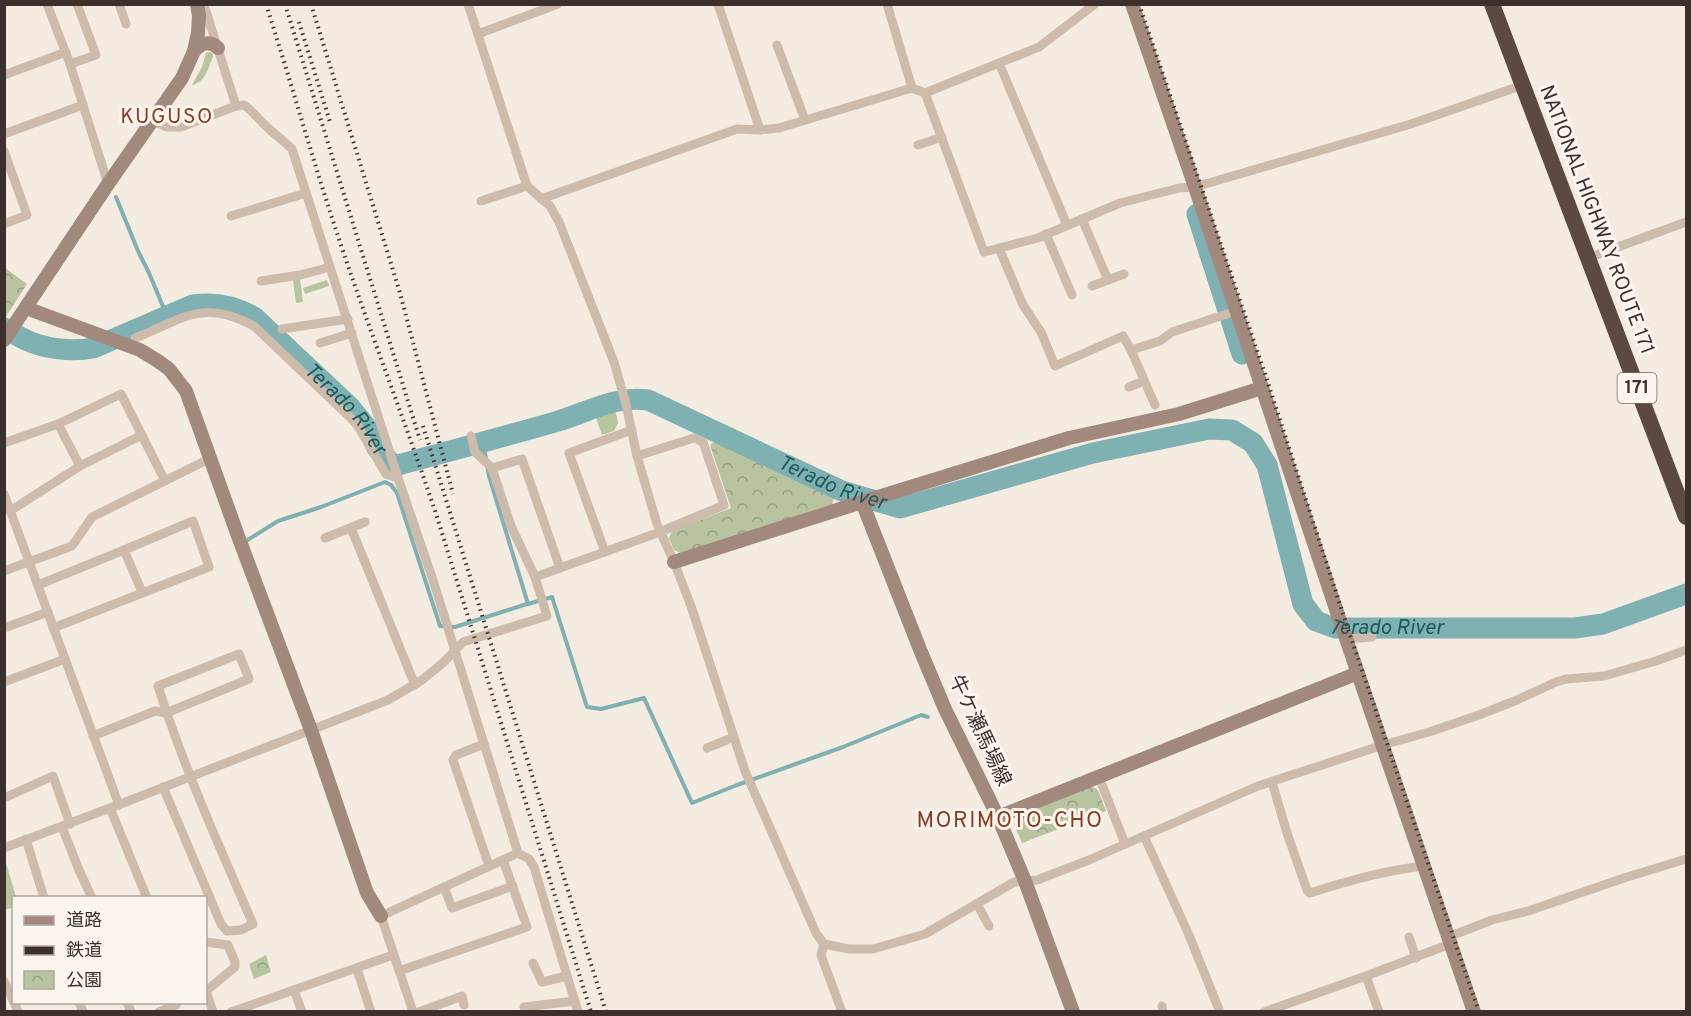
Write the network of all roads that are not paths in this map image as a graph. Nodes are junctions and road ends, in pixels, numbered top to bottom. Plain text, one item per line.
1 (47, 4) edge
2 (77, 4) edge
3 (119, 4) edge
4 (197, 4) edge
5 (202, 4) edge
6 (468, 4) edge
7 (527, 4) edge
8 (558, 4) edge
9 (718, 4) edge
10 (887, 4) edge
11 (1095, 4) edge
12 (1132, 4) edge
13 (1492, 4) edge
14 (530, 15) junction
15 (126, 24) dead end
16 (478, 34) junction
17 (777, 45) dead end
18 (218, 48) junction
19 (194, 51) junction
20 (66, 52) junction
21 (999, 63) junction
22 (70, 64) junction
23 (4, 75) edge
24 (1523, 85) junction
25 (912, 88) junction
26 (925, 93) junction
27 (83, 105) junction
28 (236, 106) junction
29 (805, 120) junction
30 (153, 121) junction
31 (760, 130) junction
32 (4, 134) edge
33 (942, 137) junction
34 (918, 145) dead end
35 (4, 152) edge
36 (6, 163) edge
37 (108, 184) junction
38 (527, 186) junction
39 (1195, 187) junction
40 (306, 193) junction
41 (541, 199) junction
42 (482, 201) dead end
43 (231, 216) dead end
44 (1082, 219) junction
45 (1686, 222) edge
46 (4, 224) edge
47 (1067, 225) junction
48 (1046, 234) junction
49 (999, 248) junction
50 (1588, 258) junction
51 (330, 267) junction
52 (1124, 274) dead end
53 (1108, 280) junction
54 (261, 281) dead end
55 (1092, 286) dead end
56 (1072, 295) dead end
57 (26, 308) junction
58 (1236, 310) junction
59 (348, 319) junction
60 (282, 329) dead end
61 (9, 333) edge
62 (352, 333) junction
63 (135, 338) dead end
64 (320, 343) dead end
65 (1131, 350) junction
66 (1144, 381) junction
67 (1129, 387) dead end
68 (1262, 388) junction
69 (1155, 405) dead end
70 (58, 424) junction
71 (632, 430) junction
72 (142, 435) junction
73 (471, 438) dead end
74 (4, 443) edge
75 (637, 456) junction
76 (211, 458) junction
77 (80, 466) junction
78 (492, 468) junction
79 (397, 473) junction
80 (165, 481) junction
81 (4, 494) edge
82 (862, 502) junction
83 (10, 511) junction
84 (1686, 517) edge
85 (365, 522) dead end
86 (9, 524) edge
87 (351, 528) junction
88 (660, 532) junction
89 (325, 538) dead end
90 (124, 550) junction
91 (605, 552) junction
92 (29, 562) junction
93 (674, 562) junction
94 (560, 568) junction
95 (4, 571) edge
96 (535, 577) junction
97 (38, 585) junction
98 (142, 592) junction
99 (48, 612) junction
100 (4, 628) edge
101 (54, 628) junction
102 (1344, 631) junction
103 (1372, 637) dead end
104 (1686, 650) edge
105 (455, 652) junction
106 (65, 659) junction
107 (1359, 673) junction
108 (4, 682) edge
109 (415, 685) junction
110 (166, 713) junction
111 (311, 730) junction
112 (93, 735) junction
113 (734, 737) junction
114 (484, 744) junction
115 (1383, 745) junction
116 (707, 747) dead end
117 (189, 777) junction
118 (1099, 777) junction
119 (1272, 782) junction
120 (163, 787) junction
121 (4, 798) edge
122 (114, 807) junction
123 (998, 817) junction
124 (66, 825) junction
125 (1144, 836) junction
126 (26, 839) junction
127 (1125, 844) junction
128 (4, 848) edge
129 (518, 853) junction
130 (503, 860) junction
131 (1686, 860) edge
132 (1424, 866) junction
133 (489, 867) junction
134 (1025, 881) junction
135 (513, 886) junction
136 (444, 887) junction
137 (44, 896) edge
138 (92, 896) edge
139 (147, 896) edge
140 (977, 904) junction
141 (381, 916) junction
142 (990, 926) dead end
143 (1408, 937) dead end
144 (1449, 940) junction
145 (207, 942) edge
146 (824, 944) junction
147 (393, 955) junction
148 (1416, 958) junction
149 (533, 963) dead end
150 (357, 969) junction
151 (399, 971) junction
152 (567, 976) junction
153 (1366, 976) junction
154 (4, 981) edge
155 (207, 990) edge
156 (294, 990) junction
157 (207, 994) edge
158 (12, 998) edge
159 (575, 1001) junction
160 (465, 1005) dead end
161 (179, 1006) edge
162 (524, 1007) dead end
163 (159, 1011) edge
164 (213, 1011) edge
165 (231, 1011) edge
166 (302, 1011) edge
167 (371, 1011) edge
168 (413, 1011) edge
169 (419, 1011) edge
170 (578, 1011) edge
171 (842, 1011) edge
172 (1073, 1011) edge
173 (1221, 1011) edge
174 (1264, 1011) edge
175 (1379, 1011) edge
176 (1474, 1011) edge

1 - 20 street
2 - 22 street
3 - 15 street
4 - 19 street
5 - 18 street
6 - 16 street
7 - 14 street
8 - 14 street
9 - 31 street
10 - 25 street
11 - 21 street
12 - 39 street
13 - 24 highway, NATIONAL HIGHWAY ROUTE 171 / 171
14 - 16 street
16 - 38 street
17 - 29 street
18 - 19 street
18 - 28 street
19 - 30 street
20 - 22 street
20 - 23 street
21 - 26 street
21 - 47 street
22 - 27 street
24 - 39 street
24 - 50 highway, NATIONAL HIGHWAY ROUTE 171 / 171
25 - 26 street
25 - 29 street
26 - 33 street
27 - 32 street
27 - 37 street
28 - 30 street
28 - 40 street
29 - 31 street
30 - 37 street
31 - 41 street
33 - 34 street
33 - 49 street
35 - 36 street
36 - 46 street
37 - 57 street
38 - 41 street
38 - 42 street
39 - 44 street
39 - 58 street
40 - 43 street
40 - 51 street
41 - 71 street
44 - 47 street
44 - 53 street
45 - 50 street
47 - 48 street
48 - 49 street
48 - 56 street
49 - 65 street
50 - 84 highway, NATIONAL HIGHWAY ROUTE 171 / 171
51 - 54 street
51 - 59 street
52 - 53 street
53 - 55 street
57 - 61 street
57 - 76 street
58 - 65 street
58 - 68 street
59 - 60 street
59 - 62 street
62 - 64 street
62 - 79 street
63 - 79 street
65 - 66 street
66 - 67 street
66 - 69 street
68 - 82 street
68 - 102 street
70 - 72 street
70 - 74 street
70 - 77 street
71 - 75 street
71 - 91 street
72 - 77 street
72 - 80 street
73 - 78 street
75 - 88 street
75 - 88 street
76 - 80 street
76 - 111 street
77 - 83 street
78 - 94 street
78 - 96 street
79 - 105 street
80 - 92 street
81 - 83 street
82 - 93 street
82 - 123 street, 牛ケ瀬馬場線
83 - 86 street
85 - 87 street
86 - 92 street
87 - 89 street
87 - 109 street
88 - 91 street
88 - 93 street
90 - 97 street
90 - 98 street
90 - 98 street
91 - 94 street
92 - 95 street
92 - 97 street
93 - 113 street
94 - 96 street
96 - 105 street
97 - 99 street
98 - 101 street
99 - 100 street
99 - 101 street
101 - 106 street
102 - 103 street
102 - 107 street
104 - 115 street
105 - 109 street
105 - 114 street
106 - 108 street
106 - 112 street
107 - 115 street
107 - 118 street
109 - 111 street
110 - 110 street
110 - 112 street
110 - 117 street
111 - 117 street
111 - 141 street
112 - 122 street
113 - 116 street
113 - 146 street
114 - 129 street
114 - 133 street
115 - 119 street
115 - 132 street
117 - 120 street
117 - 120 street
118 - 123 street
118 - 127 street
119 - 125 street
119 - 132 street
120 - 122 street
121 - 124 street
122 - 124 street
122 - 139 street
123 - 134 street, 牛ケ瀬馬場線
124 - 126 street
124 - 138 street
125 - 127 street
125 - 173 street
126 - 128 street
126 - 137 street
127 - 134 street
129 - 130 street
129 - 152 street
130 - 133 street
130 - 135 street
131 - 144 street
132 - 144 street
133 - 136 street
134 - 140 street
134 - 172 street, 牛ケ瀬馬場線
135 - 136 street
135 - 151 street
136 - 141 street
140 - 142 street
140 - 146 street
141 - 147 street
143 - 148 street
144 - 148 street
144 - 176 street
145 - 155 street
146 - 171 street
147 - 150 street
147 - 151 street
148 - 153 street
149 - 152 street
150 - 156 street
150 - 167 street
151 - 168 street
152 - 159 street
153 - 174 street
153 - 175 street
154 - 158 street
156 - 165 street
156 - 166 street
157 - 164 street
159 - 162 street
159 - 170 street
160 - 169 street
161 - 163 street

